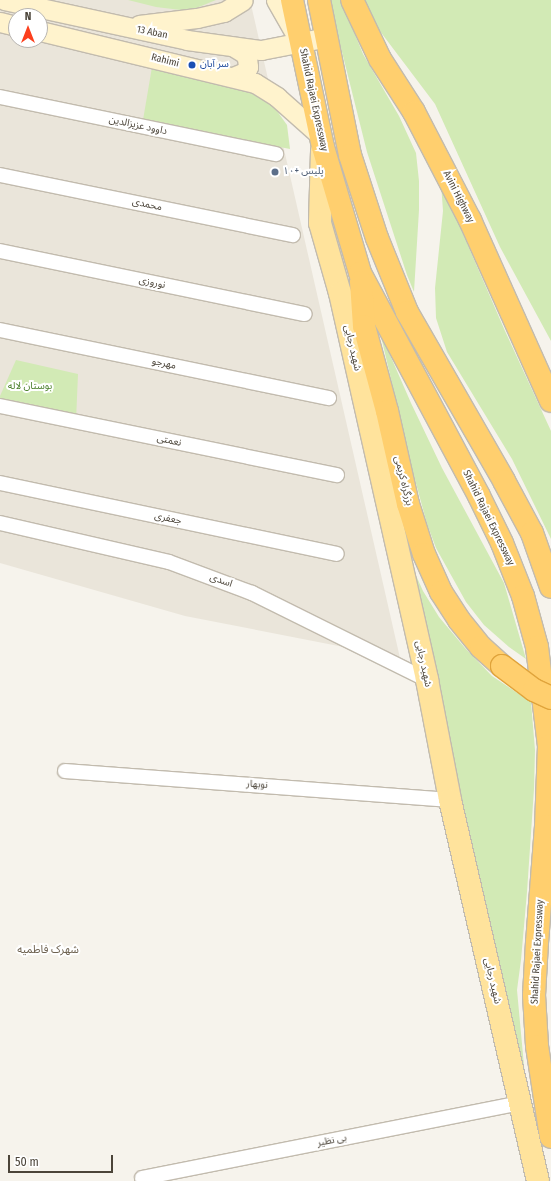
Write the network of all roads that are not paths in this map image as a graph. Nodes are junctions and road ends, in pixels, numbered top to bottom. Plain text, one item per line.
1 (4, 0) edge
2 (243, 0) edge
3 (276, 0) edge
4 (292, 0) edge
5 (319, 0) edge
6 (352, 0) edge
7 (125, 27) junction
8 (48, 33) edge
9 (327, 37) junction
10 (301, 42) junction
11 (234, 47) junction
12 (233, 77) junction
13 (0, 98) edge
14 (321, 141) junction
15 (276, 154) dead end
16 (0, 175) edge
17 (293, 235) dead end
18 (0, 251) edge
19 (360, 273) junction
20 (305, 314) dead end
21 (0, 330) edge
22 (329, 398) dead end
23 (551, 400) edge
24 (0, 406) edge
25 (337, 475) dead end
26 (0, 483) edge
27 (0, 523) edge
28 (337, 554) dead end
29 (551, 587) edge
30 (427, 680) junction
31 (551, 698) edge
32 (65, 771) dead end
33 (450, 800) junction
34 (521, 1103) junction
35 (551, 1137) edge
36 (142, 1178) dead end
37 (538, 1181) edge

1 - 7 main road, 13 Aban
2 - 7 main road
3 - 10 main road
4 - 10 highway, Shahid Rajaei Expressway
5 - 9 highway
6 - 23 highway, Avini Highway
7 - 11 main road, 13 Aban
8 - 12 main road, Rahimi
9 - 10 main road
9 - 29 highway
10 - 11 main road, 13 Aban
10 - 14 highway, Shahid Rajaei Expressway
11 - 12 main road
12 - 14 main road, Rahimi
13 - 15 street, داوود عزیزالدین
14 - 19 highway, Shahid Rajaei Expressway
14 - 30 main road, شهید رجایی
16 - 17 street, محمدی
18 - 20 street, نوروزی
19 - 31 highway, بزرگراه کریمی, bridge
19 - 35 highway, Shahid Rajaei Expressway
21 - 22 street, مهرجو
24 - 25 street, نعمتی
26 - 28 street, جعفری
27 - 30 street, اسدی
30 - 33 main road, شهید رجایی
32 - 33 street, نوبهار
33 - 34 main road, شهید رجایی
34 - 36 street, بی نظیر
34 - 37 main road, شهید رجایی

